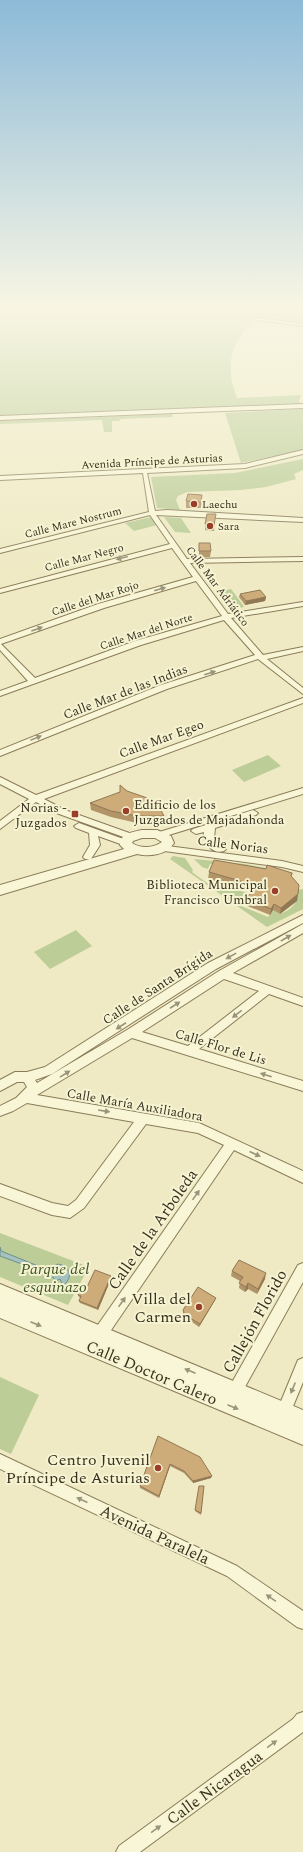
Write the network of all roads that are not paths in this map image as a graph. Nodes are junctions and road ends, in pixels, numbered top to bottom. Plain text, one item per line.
1 (303, 406) edge
2 (0, 418) edge
3 (303, 452) edge
4 (303, 456) edge
5 (145, 474) junction
6 (0, 478) edge
7 (0, 481) edge
8 (152, 512) junction
9 (303, 520) edge
10 (303, 523) edge
11 (174, 545) junction
12 (0, 551) edge
13 (303, 560) edge
14 (185, 561) junction
15 (198, 578) junction
16 (0, 591) edge
17 (303, 604) edge
18 (226, 617) junction
19 (0, 642) edge
20 (0, 646) edge
21 (303, 649) edge
22 (260, 657) junction
23 (33, 681) junction
24 (303, 692) edge
25 (0, 694) edge
26 (303, 700) edge
27 (0, 753) edge
28 (0, 780) edge
29 (0, 787) edge
30 (303, 791) edge
31 (303, 798) edge
32 (32, 800) junction
33 (0, 826) edge
34 (211, 826) junction
35 (93, 831) junction
36 (163, 841) junction
37 (130, 844) junction
38 (221, 849) junction
39 (88, 857) junction
40 (303, 862) edge
41 (303, 868) edge
42 (0, 882) edge
43 (0, 890) edge
44 (303, 919) edge
45 (303, 928) edge
46 (223, 974) junction
47 (267, 990) junction
48 (303, 1002) edge
49 (131, 1033) junction
50 (189, 1052) junction
51 (27, 1077) junction
52 (0, 1086) edge
53 (303, 1086) edge
54 (28, 1096) junction
55 (0, 1111) edge
56 (144, 1118) junction
57 (232, 1143) junction
58 (303, 1177) edge
59 (0, 1190) edge
60 (303, 1268) edge
61 (0, 1292) edge
62 (0, 1309) edge
63 (100, 1334) junction
64 (303, 1366) edge
65 (235, 1391) junction
66 (284, 1411) junction
67 (303, 1419) edge
68 (303, 1436) edge
69 (0, 1461) edge
70 (303, 1621) edge
71 (303, 1720) edge
72 (124, 1852) edge

1 - 2 street
3 - 6 street, Avenida Príncipe de Asturias
4 - 5 street, Avenida Príncipe de Asturias
5 - 7 street, Avenida Príncipe de Asturias
5 - 8 street, Calle Mar Adriático
8 - 9 street, Calle Mare Nostrum
8 - 10 street, Calle Mare Nostrum
8 - 11 street, Calle Mar Adriático
8 - 12 street, Calle Mare Nostrum
11 - 14 street, Calle Mar Adriático
11 -> 16 street, Calle Mar Negro
13 - 14 street
14 - 15 street, Calle Mar Adriático
15 - 18 street, Calle Mar Adriático
19 -> 15 street, Calle del Mar Rojo
17 - 18 street, Calle Mar del Norte
18 - 22 street, Calle Mar Adriático
18 - 23 street, Calle Mar del Norte
20 - 23 street
21 - 22 street, Calle Mar de las Indias
22 - 24 street, Calle Mar Adriático
27 -> 22 street, Calle Mar de las Indias
23 - 25 street, Calle Mar del Norte
26 - 32 street, Calle Mar Egeo
28 - 32 street
29 - 32 street
30 - 36 street
31 - 34 street
32 - 33 street, Calle Mar Egeo
32 - 35 street
32 - 37 street
34 - 36 street
34 - 38 street
35 - 37 street
35 - 39 street
36 - 37 street
36 - 37 street
36 - 38 street, Calle Norias
36 - 41 street, Calle Norias
37 - 39 street
37 - 43 street
38 - 40 street, Calle Norias
39 - 42 street
44 -> 51 street, Calle de Santa Brígida
46 -> 45 street, Calle de Santa Brígida
46 - 47 street
49 -> 46 street, Calle de Santa Brígida
47 - 48 street
47 -> 50 street
49 - 50 street, Calle Flor de Lis
54 -> 49 street, Calle de Santa Brígida
53 -> 50 street, Calle Flor de Lis
51 - 52 street, Calle de Santa Brígida
51 - 54 street
54 - 55 street, Calle de Santa Brígida
54 -> 56 street, Calle María Auxiliadora
56 - 57 street, Calle María Auxiliadora
56 - 59 street
57 -> 58 street, Calle María Auxiliadora
63 -> 57 street, Calle de la Arboleda
60 - 65 street, Callejón Florido
61 - 63 street, Calle Doctor Calero
62 -> 68 street, Calle Doctor Calero
65 -> 63 street, Calle Doctor Calero
64 -> 66 street
65 - 66 street, Calle Doctor Calero
66 - 67 street, Calle Doctor Calero
70 -> 69 street, Avenida Paralela
72 -> 71 street, Calle Nicaragua

